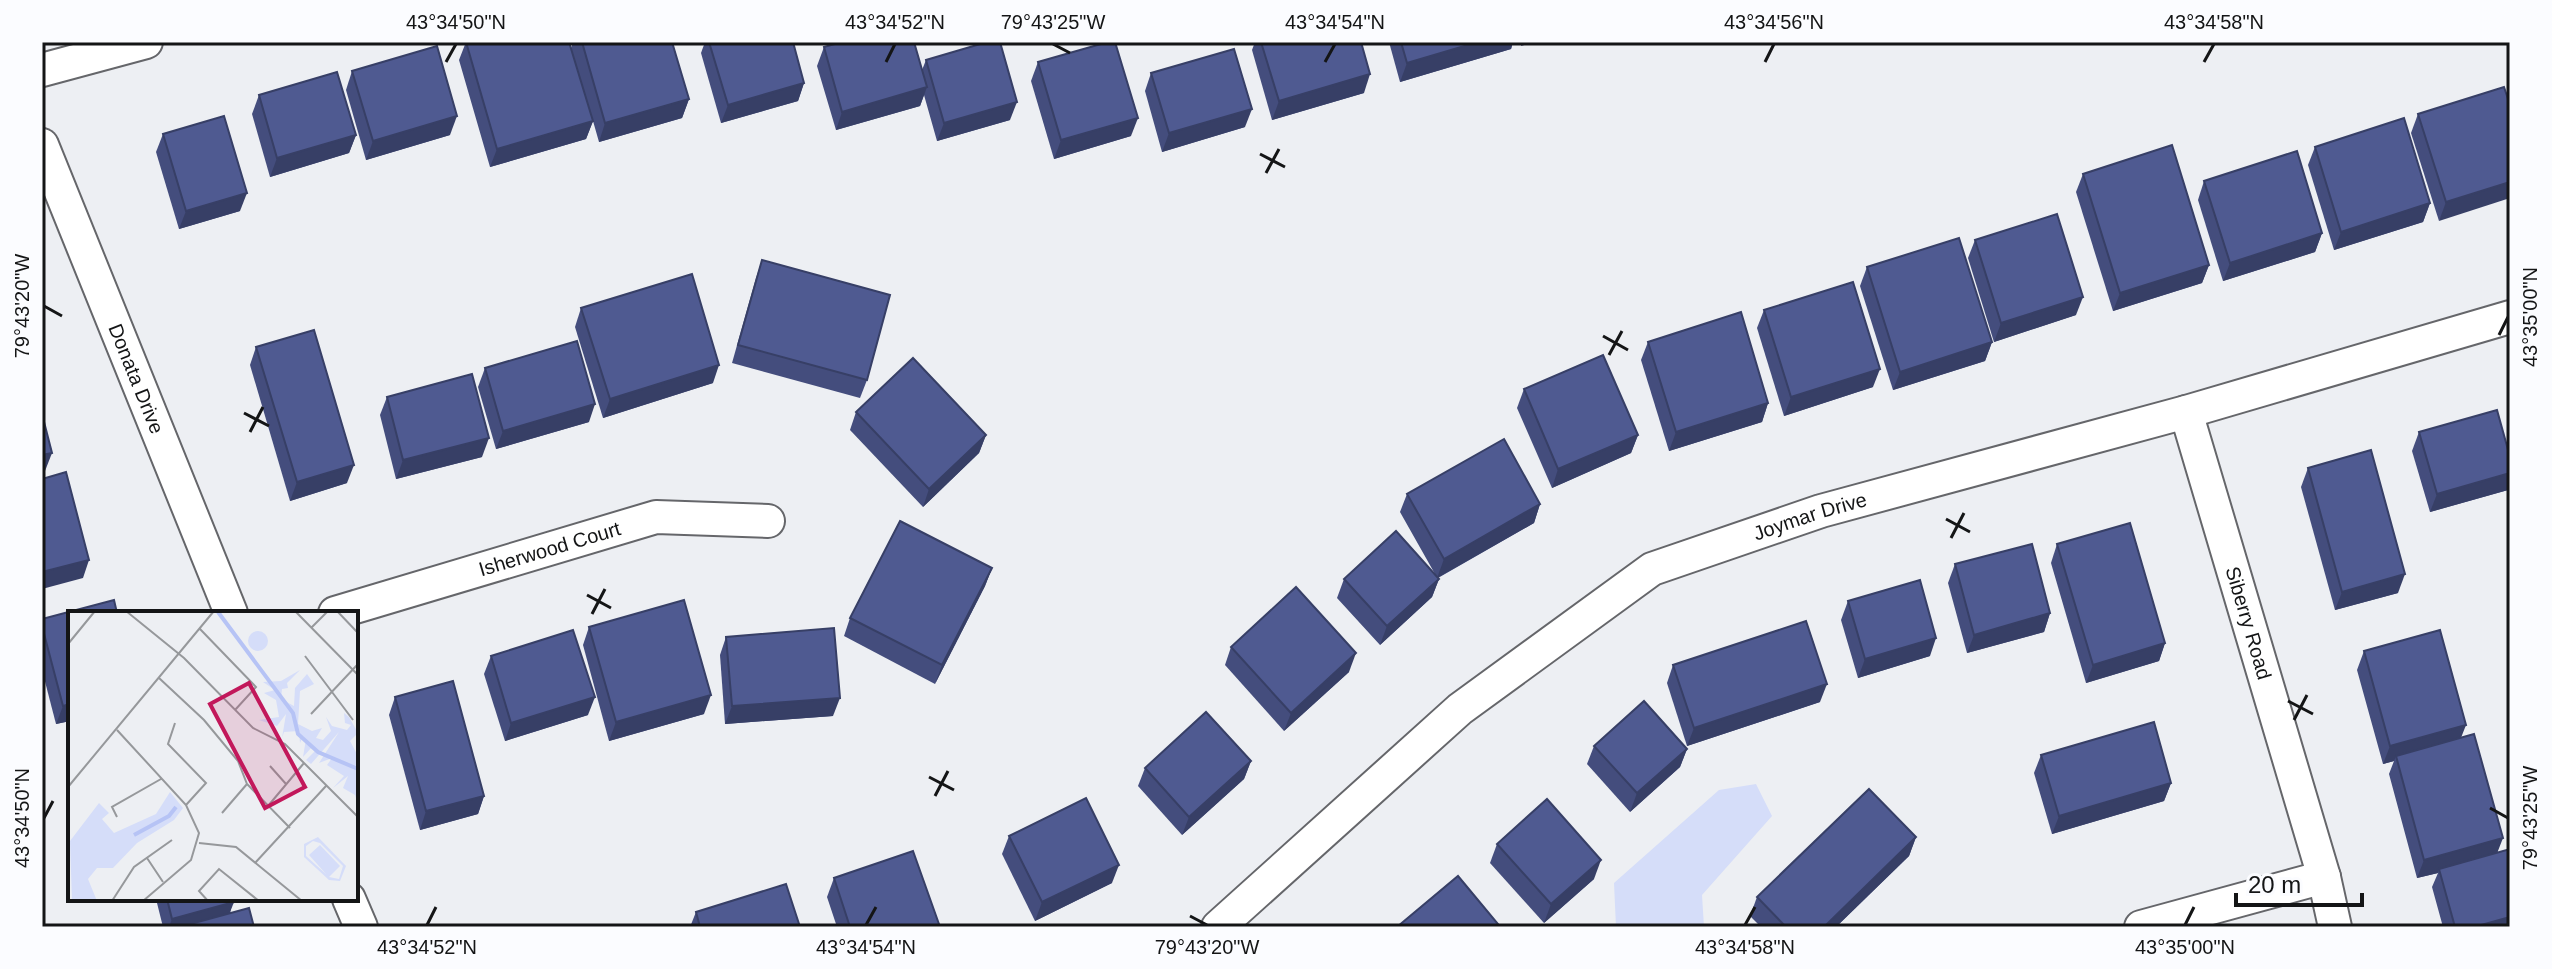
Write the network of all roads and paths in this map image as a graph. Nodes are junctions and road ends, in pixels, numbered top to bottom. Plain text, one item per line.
1 (146, 42) edge
2 (42, 70) edge
3 (42, 145) edge
4 (2510, 317) edge
5 (2186, 412) junction
6 (768, 521) dead end
7 (230, 611) edge
8 (342, 611) edge
9 (2324, 877) junction
10 (350, 901) edge
11 (361, 927) edge
12 (1218, 927) edge
13 (2141, 927) edge
14 (2335, 927) edge

1 - 2 street
3 - 7 street, Donata Drive
4 - 5 street, Joymar Drive
5 - 9 street, Siberry Road
5 - 12 street, Joymar Drive
6 - 8 street, Isherwood Court
9 - 13 street
9 - 14 street, Siberry Road
10 - 11 street

